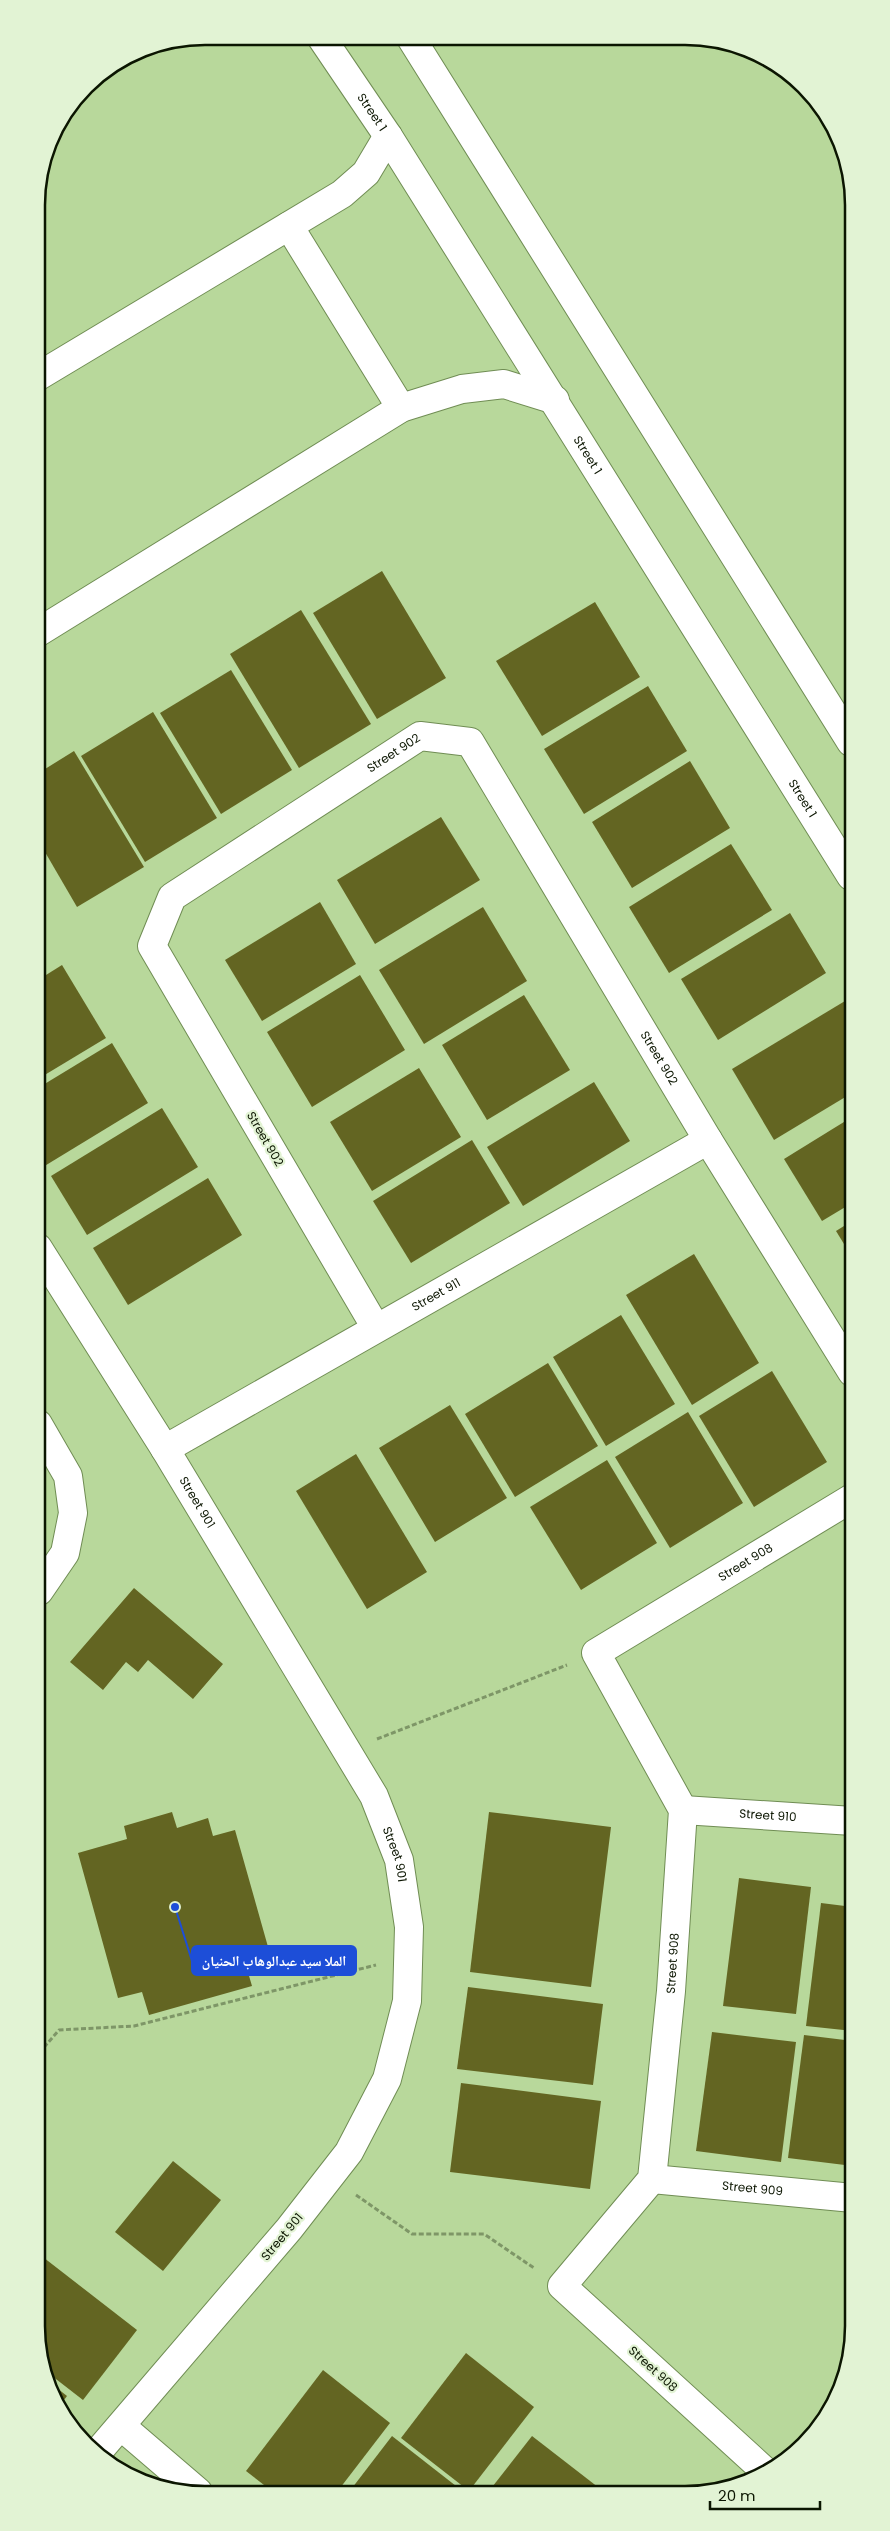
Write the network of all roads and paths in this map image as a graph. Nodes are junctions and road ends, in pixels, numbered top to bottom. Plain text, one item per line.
1 (326, 45) edge
2 (415, 45) edge
3 (388, 136) junction
4 (288, 226) junction
5 (45, 372) edge
6 (555, 400) junction
7 (402, 408) junction
8 (45, 628) edge
9 (845, 732) edge
10 (845, 866) edge
11 (708, 1140) junction
12 (45, 1270) edge
13 (376, 1328) junction
14 (845, 1361) edge
15 (45, 1436) edge
16 (165, 1449) junction
17 (845, 1502) edge
18 (45, 1582) edge
19 (596, 1653) junction
20 (347, 1750) junction
21 (683, 1810) junction
22 (845, 1820) edge
23 (409, 1956) junction
24 (45, 2046) edge
25 (330, 2176) junction
26 (652, 2179) junction
27 (845, 2197) edge
28 (562, 2286) junction
29 (121, 2426) junction
30 (102, 2448) edge
31 (760, 2467) edge
32 (190, 2485) edge

1 - 3 street, Street 1
2 - 9 street
3 - 4 street
3 - 6 street, Street 1
4 - 5 street
4 - 7 street
6 - 7 street
6 - 10 street, Street 1
7 - 8 street
11 - 13 street, Street 911
11 - 13 street, Street 902
11 - 14 street, Street 902
12 - 16 street, Street 901
13 - 16 street, Street 911
15 - 18 street
16 - 20 street, Street 901
17 - 19 street, Street 908
19 - 20 path
19 - 21 street
20 - 23 street, Street 901
21 - 22 street, Street 910
21 - 26 street, Street 908
23 - 24 path
23 - 25 street, Street 901
25 - 28 path
25 - 29 street, Street 901
26 - 27 street, Street 909
26 - 28 street
28 - 31 street, Street 908
29 - 30 street, Street 901
29 - 32 street

